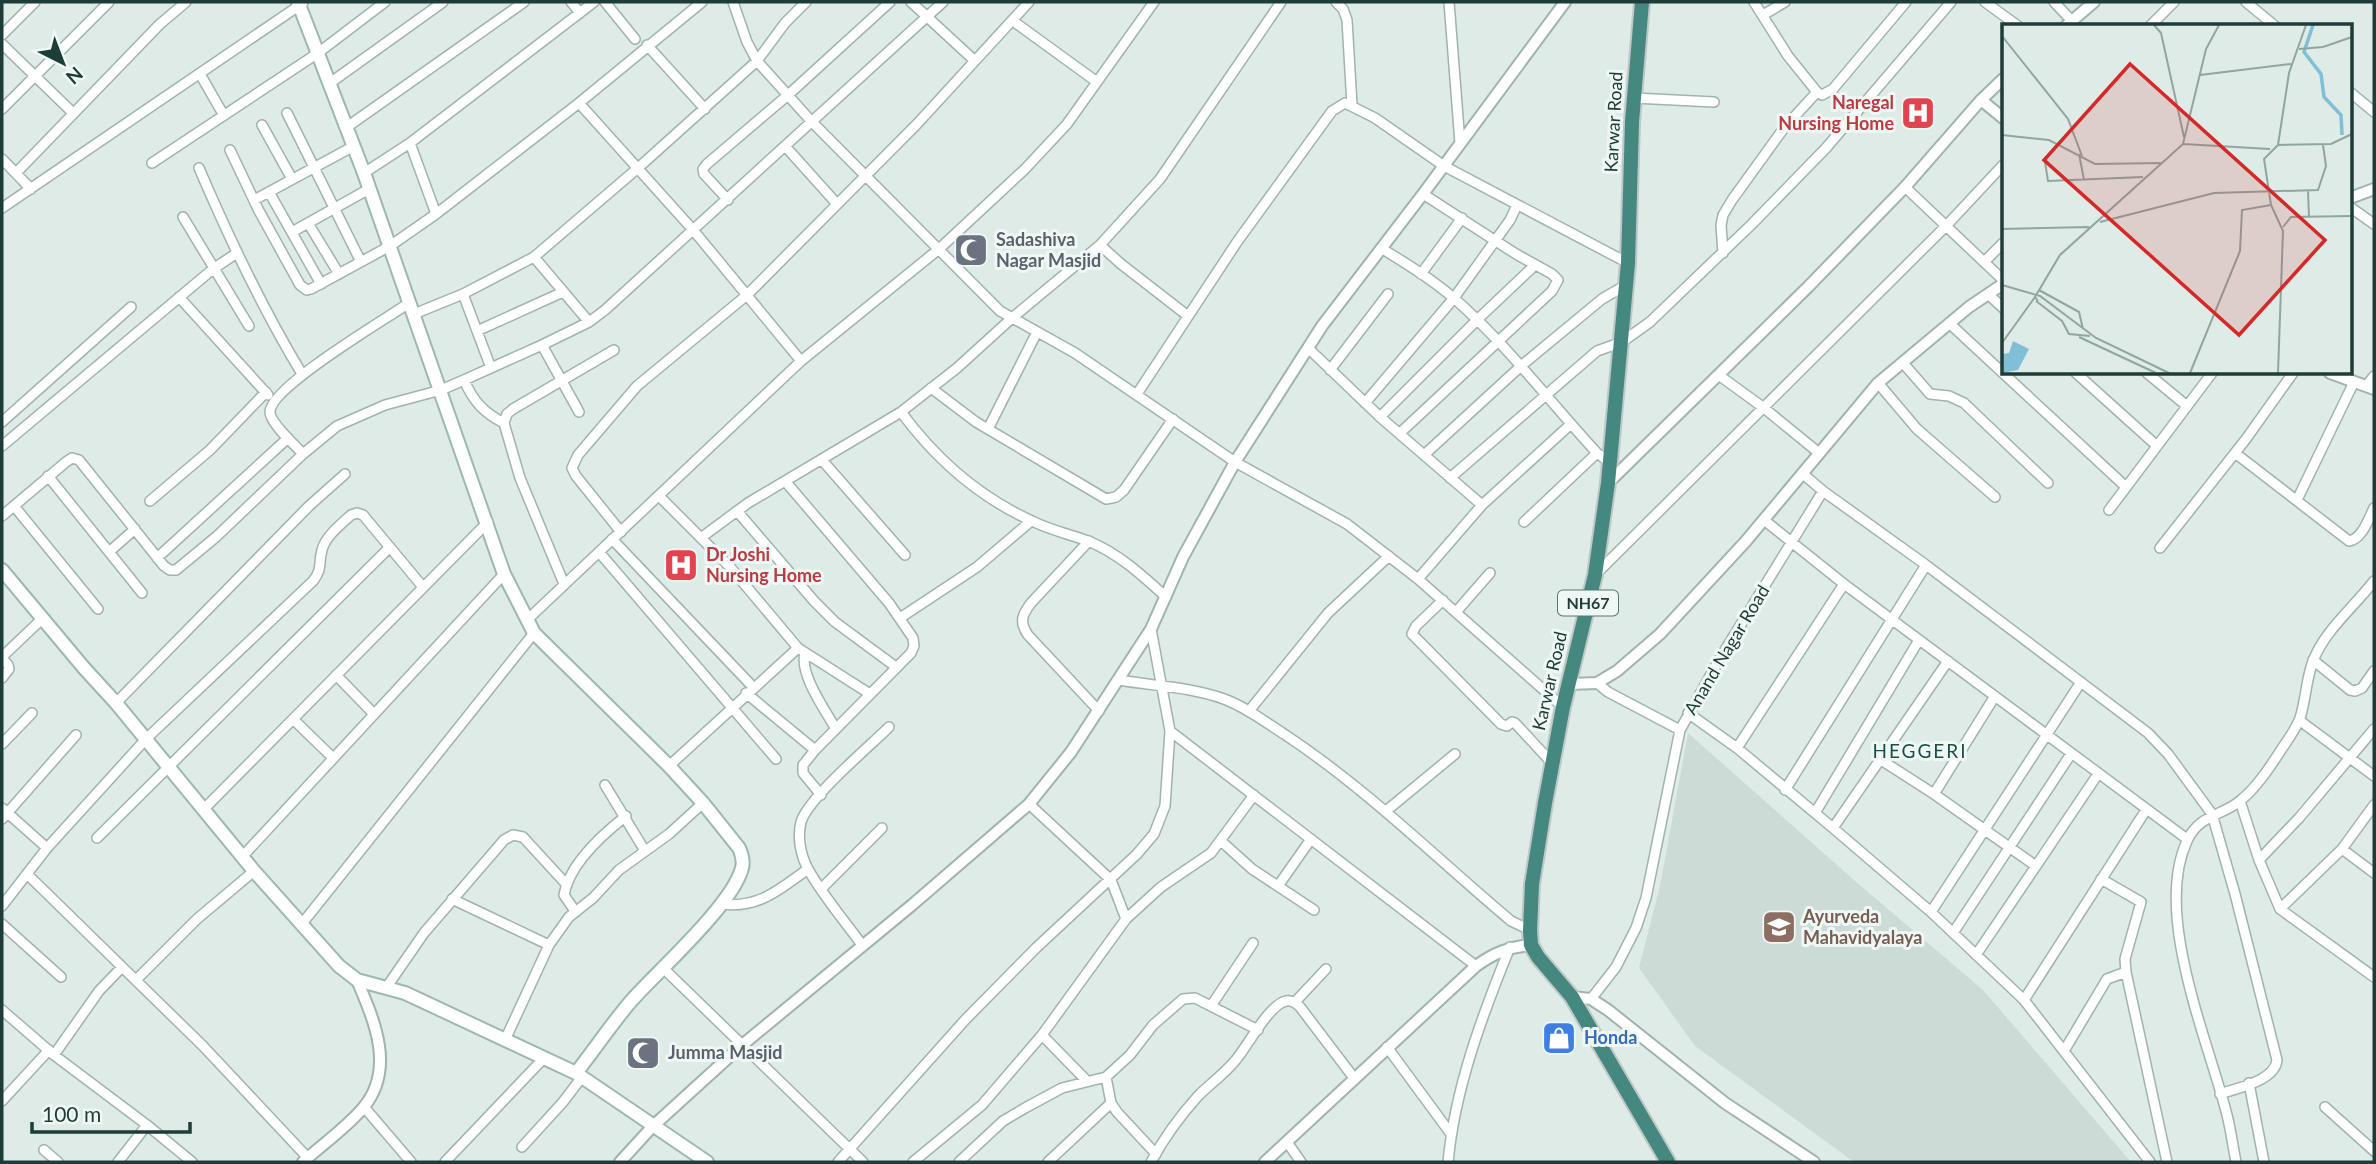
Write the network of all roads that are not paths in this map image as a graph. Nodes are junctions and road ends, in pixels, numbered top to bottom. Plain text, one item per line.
1 (35, 2) edge
2 (109, 2) edge
3 (186, 2) edge
4 (385, 2) edge
5 (443, 2) edge
6 (524, 2) edge
7 (571, 2) edge
8 (594, 2) edge
9 (605, 2) edge
10 (702, 2) edge
11 (733, 2) edge
12 (806, 2) edge
13 (890, 2) edge
14 (911, 2) edge
15 (943, 2) edge
16 (1029, 2) edge
17 (1154, 2) edge
18 (1282, 2) edge
19 (1336, 2) edge
20 (1449, 2) edge
21 (1565, 2) edge
22 (1642, 2) edge
23 (1754, 2) edge
24 (1785, 2) edge
25 (1906, 2) edge
26 (1951, 2) edge
27 (1985, 2) edge
28 (2054, 2) edge
29 (2094, 2) edge
30 (2174, 2) edge
31 (2246, 2) edge
32 (301, 3) edge
33 (580, 13) junction
34 (1762, 15) junction
35 (927, 17) junction
36 (1013, 22) junction
37 (2015, 24) edge
38 (2069, 24) edge
39 (2152, 24) edge
40 (2271, 24) edge
41 (2, 35) edge
42 (635, 39) dead end
43 (2, 44) edge
44 (647, 45) junction
45 (318, 52) junction
46 (757, 61) junction
47 (975, 61) junction
48 (200, 74) junction
49 (35, 76) junction
50 (2002, 80) edge
51 (1097, 82) junction
52 (330, 83) junction
53 (1817, 92) junction
54 (2352, 94) edge
55 (788, 95) junction
56 (1634, 98) junction
57 (1981, 100) junction
58 (1714, 102) dead end
59 (579, 103) junction
60 (1352, 104) junction
61 (705, 108) junction
62 (2, 109) edge
63 (2374, 112) edge
64 (73, 113) junction
65 (287, 113) dead end
66 (223, 114) junction
67 (2002, 117) edge
68 (812, 122) junction
69 (262, 125) dead end
70 (347, 127) junction
71 (410, 143) junction
72 (1460, 143) junction
73 (354, 146) junction
74 (785, 146) junction
75 (230, 150) dead end
76 (2, 159) edge
77 (152, 163) dead end
78 (314, 166) junction
79 (1444, 166) junction
80 (2002, 166) edge
81 (199, 168) dead end
82 (638, 169) junction
83 (16, 173) junction
84 (364, 173) junction
85 (866, 174) junction
86 (292, 179) junction
87 (1905, 187) junction
88 (31, 189) junction
89 (369, 189) junction
90 (2374, 189) edge
91 (269, 192) junction
92 (1423, 194) junction
93 (2352, 197) edge
94 (254, 200) junction
95 (728, 200) junction
96 (837, 204) junction
97 (1517, 205) junction
98 (2, 208) edge
99 (335, 208) junction
100 (2352, 208) edge
101 (436, 215) junction
102 (183, 217) dead end
103 (1462, 218) junction
104 (308, 223) junction
105 (2374, 224) edge
106 (1946, 226) junction
107 (694, 231) junction
108 (292, 232) junction
109 (1496, 241) junction
110 (2002, 244) edge
111 (1100, 245) junction
112 (390, 246) junction
113 (1381, 248) junction
114 (939, 249) junction
115 (237, 253) junction
116 (1723, 253) junction
117 (534, 257) junction
118 (361, 262) junction
119 (1984, 262) junction
120 (1628, 263) junction
121 (1535, 265) junction
122 (213, 269) junction
123 (339, 274) junction
124 (1421, 274) junction
125 (2002, 281) edge
126 (2002, 283) edge
127 (321, 284) junction
128 (1626, 285) junction
129 (563, 292) junction
130 (463, 294) junction
131 (1388, 294) dead end
132 (1988, 294) junction
133 (747, 295) junction
134 (179, 297) junction
135 (1454, 299) junction
136 (131, 307) dead end
137 (2002, 307) edge
138 (412, 309) junction
139 (1188, 316) junction
140 (1012, 318) junction
141 (1477, 320) junction
142 (589, 322) junction
143 (1949, 323) junction
144 (249, 326) dead end
145 (477, 331) junction
146 (1037, 332) junction
147 (1497, 341) junction
148 (1622, 342) junction
149 (542, 345) junction
150 (1308, 348) junction
151 (614, 350) dead end
152 (801, 361) junction
153 (1903, 363) junction
154 (1521, 366) junction
155 (491, 368) junction
156 (1330, 370) junction
157 (2002, 372) edge
158 (302, 374) junction
159 (2004, 374) edge
160 (2077, 374) edge
161 (2148, 374) edge
162 (2211, 374) edge
163 (2291, 374) edge
164 (2333, 374) edge
165 (1720, 376) junction
166 (2374, 376) edge
167 (464, 380) junction
168 (561, 382) junction
169 (2354, 382) junction
170 (1878, 383) junction
171 (2370, 387) edge
172 (931, 388) junction
173 (442, 390) junction
174 (266, 392) junction
175 (1137, 394) junction
176 (1546, 394) junction
177 (274, 401) junction
178 (1365, 403) junction
179 (2187, 406) junction
180 (1764, 408) junction
181 (579, 412) dead end
182 (901, 412) junction
183 (1380, 417) junction
184 (1173, 419) junction
185 (2, 422) edge
186 (504, 423) junction
187 (1571, 424) junction
188 (988, 429) junction
189 (1400, 433) junction
190 (288, 438) junction
191 (2, 446) edge
192 (2157, 446) junction
193 (1819, 453) junction
194 (2235, 453) junction
195 (303, 454) junction
196 (1424, 455) junction
197 (1603, 458) junction
198 (822, 460) junction
199 (1235, 462) junction
200 (345, 474) dead end
201 (1803, 474) junction
202 (48, 476) junction
203 (1450, 478) junction
204 (785, 481) junction
205 (2048, 482) dead end
206 (1608, 483) junction
207 (2126, 486) junction
208 (1823, 491) junction
209 (660, 497) junction
210 (1995, 497) dead end
211 (2297, 500) junction
212 (150, 501) dead end
213 (1482, 505) junction
214 (14, 506) junction
215 (2374, 508) edge
216 (737, 510) junction
217 (2109, 510) dead end
218 (2, 516) edge
219 (1764, 520) junction
220 (1031, 521) junction
221 (488, 522) junction
222 (1524, 522) dead end
223 (135, 529) junction
224 (621, 532) junction
225 (702, 537) junction
226 (612, 539) junction
227 (1089, 541) junction
228 (1791, 544) junction
229 (390, 547) junction
230 (2160, 548) dead end
231 (109, 552) junction
232 (599, 552) junction
233 (905, 555) dead end
234 (1388, 556) junction
235 (157, 558) junction
236 (1926, 565) junction
237 (2, 570) edge
238 (1490, 573) dead end
239 (504, 574) junction
240 (1595, 575) junction
241 (1418, 579) junction
242 (2374, 581) edge
243 (564, 584) junction
244 (1844, 584) junction
245 (423, 587) junction
246 (142, 593) dead end
247 (1166, 597) junction
248 (1443, 600) junction
249 (98, 609) dead end
250 (1456, 612) junction
251 (43, 618) junction
252 (900, 618) junction
253 (527, 620) junction
254 (1892, 620) junction
255 (1151, 629) junction
256 (534, 634) junction
257 (1919, 640) junction
258 (801, 650) junction
259 (2, 657) edge
260 (2313, 660) junction
261 (1948, 661) junction
262 (896, 667) junction
263 (2374, 671) edge
264 (337, 675) junction
265 (2, 678) edge
266 (1119, 680) junction
267 (2081, 682) junction
268 (1597, 683) junction
269 (1569, 684) junction
270 (1162, 687) junction
271 (749, 690) junction
272 (870, 694) junction
273 (1995, 696) junction
274 (116, 703) junction
275 (1563, 707) junction
276 (731, 708) junction
277 (1099, 710) junction
278 (1249, 711) junction
279 (32, 713) dead end
280 (1688, 713) junction
281 (374, 714) junction
282 (293, 719) junction
283 (2299, 720) junction
284 (889, 727) dead end
285 (836, 729) junction
286 (2374, 729) edge
287 (1680, 730) junction
288 (1170, 731) junction
289 (2046, 734) junction
290 (76, 735) dead end
291 (146, 739) junction
292 (2, 744) edge
293 (1737, 748) junction
294 (815, 750) junction
295 (1455, 754) dead end
296 (2071, 754) junction
297 (333, 758) junction
298 (776, 758) dead end
299 (2351, 758) junction
300 (1881, 760) junction
301 (1552, 763) junction
302 (669, 766) junction
303 (170, 768) junction
304 (2098, 774) junction
305 (2374, 776) edge
306 (605, 785) dead end
307 (1785, 790) junction
308 (1934, 794) junction
309 (821, 795) junction
310 (1254, 795) junction
311 (703, 803) junction
312 (2238, 803) junction
313 (1029, 804) junction
314 (2374, 805) edge
315 (204, 809) junction
316 (2146, 810) junction
317 (1386, 811) junction
318 (3, 813) edge
319 (1815, 813) junction
320 (2216, 813) junction
321 (626, 816) junction
322 (882, 828) dead end
323 (1833, 828) junction
324 (1983, 830) junction
325 (97, 838) dead end
326 (1311, 839) junction
327 (2187, 839) junction
328 (1220, 841) junction
329 (47, 848) junction
330 (2010, 848) junction
331 (2342, 849) junction
332 (645, 851) junction
333 (242, 857) junction
334 (2259, 860) junction
335 (2036, 866) junction
336 (808, 869) junction
337 (254, 872) junction
338 (2374, 873) edge
339 (27, 874) junction
340 (2101, 879) junction
341 (1111, 880) junction
342 (566, 884) junction
343 (1278, 886) junction
344 (822, 888) junction
345 (452, 900) junction
346 (722, 904) junction
347 (2, 906) edge
348 (2280, 909) junction
349 (1314, 910) dead end
350 (575, 911) junction
351 (1931, 912) junction
352 (1126, 919) junction
353 (2, 924) edge
354 (301, 925) junction
355 (1953, 933) junction
356 (1530, 937) junction
357 (1253, 943) dead end
358 (549, 945) junction
359 (862, 945) junction
360 (1510, 947) junction
361 (1976, 955) junction
362 (1476, 966) junction
363 (122, 967) junction
364 (662, 967) junction
365 (1326, 969) dead end
366 (2126, 972) junction
367 (61, 976) dead end
368 (2374, 977) edge
369 (136, 980) junction
370 (357, 980) junction
371 (386, 988) junction
372 (1572, 997) junction
373 (1591, 999) junction
374 (2024, 1000) junction
375 (1295, 1002) junction
376 (1211, 1006) junction
377 (2, 1010) edge
378 (1258, 1030) junction
379 (1042, 1035) junction
380 (505, 1040) junction
381 (741, 1046) junction
382 (1387, 1047) junction
383 (2064, 1051) junction
384 (52, 1053) junction
385 (544, 1058) junction
386 (579, 1075) junction
387 (1106, 1077) junction
388 (1354, 1078) junction
389 (1086, 1080) junction
390 (2249, 1083) junction
391 (2220, 1094) junction
392 (2, 1101) edge
393 (1111, 1103) junction
394 (364, 1107) junction
395 (2325, 1107) dead end
396 (147, 1125) junction
397 (652, 1127) junction
398 (1451, 1134) junction
399 (1287, 1142) junction
400 (522, 1147) dead end
401 (851, 1149) junction
402 (44, 1150) dead end
403 (2374, 1151) edge
404 (1153, 1158) edge
405 (306, 1160) edge
406 (58, 1162) edge
407 (118, 1162) edge
408 (192, 1162) edge
409 (411, 1162) edge
410 (444, 1162) edge
411 (620, 1162) edge
412 (707, 1162) edge
413 (838, 1162) edge
414 (863, 1162) edge
415 (914, 1162) edge
416 (961, 1162) edge
417 (1048, 1162) edge
418 (1265, 1162) edge
419 (1301, 1162) edge
420 (1448, 1162) edge
421 (1668, 1162) edge
422 (1814, 1162) edge
423 (2150, 1162) edge
424 (2167, 1162) edge
425 (2236, 1162) edge
426 (2264, 1162) edge

1 - 41 street
2 - 49 street
3 - 64 street
4 - 45 street
5 - 52 street
6 - 70 street
7 - 33 street
8 - 33 street
9 - 42 street
10 - 44 street
11 - 46 street
12 - 46 street
13 - 55 street
14 - 35 street
15 - 35 street
16 - 36 street
17 - 51 street
18 - 111 street
19 - 60 street
20 - 72 street
21 - 72 street
22 - 56 highway, Karwar Road / NH67
23 - 34 street
24 - 34 street
25 - 53 street
26 - 116 street
27 - 37 street
28 - 38 street
29 - 38 street
30 - 39 street
31 - 40 street
32 - 45 main road
32 - 48 street
33 - 71 street
34 - 53 street
35 - 47 street
35 - 68 street
36 - 47 street
36 - 51 street
43 - 49 street
44 - 59 street
44 - 61 street
45 - 52 main road
45 - 66 street
46 - 55 street
46 - 61 street
47 - 85 street
48 - 66 street
48 - 88 street
49 - 62 street
49 - 64 street
50 - 57 street
51 - 114 street
52 - 70 main road
53 - 116 street
54 - 63 street
55 - 68 street
55 - 95 street
56 - 58 street
56 - 120 highway, Karwar Road / NH67
57 - 67 street
57 - 87 street
59 - 82 street
59 - 101 street
60 - 79 street
60 - 139 street
61 - 82 street
64 - 83 street
65 - 78 street
66 - 77 street
68 - 74 street
68 - 85 street
69 - 86 street
70 - 73 main road
71 - 84 street
71 - 101 street
72 - 79 street
73 - 78 street
73 - 84 main road
74 - 95 street
74 - 96 street
75 - 94 street
76 - 83 street
78 - 86 street
78 - 99 street
79 - 92 street
79 - 97 street
80 - 106 street
81 - 115 street
82 - 107 street
82 - 117 street
83 - 88 street
84 - 89 main road
85 - 96 street
85 - 114 street
86 - 91 street
87 - 106 street
87 - 165 street
88 - 98 street
89 - 99 street
89 - 112 main road
90 - 93 street
91 - 94 street
91 - 108 street
92 - 103 street
92 - 113 street
94 - 127 street
95 - 107 street
96 - 133 street
97 - 109 street
97 - 120 street
99 - 104 street
99 - 118 street
100 - 105 street
101 - 112 street
102 - 122 street
103 - 109 street
103 - 124 street
104 - 108 street
104 - 123 street
106 - 119 street
106 - 180 street
107 - 133 street
107 - 142 street
108 - 127 street
109 - 121 street
109 - 135 street
110 - 119 street
111 - 139 street
111 - 140 street
112 - 118 street
112 - 138 main road
113 - 124 street
113 - 150 street
114 - 140 street
114 - 152 street
115 - 122 street
115 - 158 street
116 - 148 street
117 - 129 street
117 - 130 street
118 - 123 street
119 - 125 street
120 - 128 highway, Karwar Road / NH67
121 - 141 street
121 - 147 street
122 - 134 street
122 - 144 street
123 - 127 street
124 - 135 street
126 - 132 street
128 - 148 highway, Karwar Road / NH67
128 - 154 street
129 - 142 street
129 - 145 street
130 - 138 street
130 - 145 street
131 - 156 street
132 - 137 street
132 - 143 street
133 - 152 street
133 - 224 street
134 - 174 street
134 - 191 street
135 - 141 street
135 - 178 street
136 - 185 street
138 - 158 street
138 - 173 main road
139 - 175 street
140 - 146 street
140 - 172 street
141 - 147 street
141 - 183 street
142 - 149 street
143 - 153 street
143 - 157 street
145 - 155 street
146 - 175 street
146 - 188 street
147 - 154 street
147 - 189 street
148 - 176 street
148 - 197 highway, Karwar Road / NH67
149 - 155 street
149 - 168 street
150 - 156 street
150 - 199 street
151 - 168 street
152 - 209 street
153 - 170 street
153 - 205 street
154 - 176 street
154 - 196 street
155 - 167 street
156 - 178 street
158 - 177 street
159 - 207 street
160 - 192 street
161 - 179 street
162 - 179 street
163 - 194 street
164 - 169 street
165 - 180 street
165 - 206 street
166 - 171 street
167 - 173 street
167 - 186 street
168 - 181 street
168 - 186 street
169 - 171 street
169 - 211 street
170 - 193 street
170 - 210 street
172 - 182 street
172 - 188 street
173 - 195 street
173 - 221 main road
174 - 177 street
174 - 212 street
175 - 184 street
176 - 187 street
176 - 203 street
177 - 190 street
178 - 183 street
179 - 192 street
180 - 193 street
180 - 240 street
182 - 198 street
182 - 220 street
183 - 189 street
184 - 188 street
184 - 199 street
186 - 243 street
187 - 197 street
187 - 213 street
189 - 196 street
190 - 195 street
190 - 235 street
192 - 207 street
193 - 201 street
194 - 211 street
194 - 230 street
195 - 235 street
196 - 203 street
197 - 206 highway, Karwar Road / NH67
197 - 222 street
198 - 204 street
198 - 233 street
199 - 234 street
199 - 247 street
200 - 274 street
201 - 208 street
201 - 219 street
202 - 214 street
202 - 223 street
202 - 231 street
203 - 213 street
204 - 216 street
204 - 252 street
206 - 240 highway, Karwar Road / NH67
207 - 217 street
208 - 228 street, Anand Nagar Road
208 - 236 street
209 - 224 street
209 - 225 street
211 - 215 street
213 - 241 street
214 - 218 street
214 - 249 street
216 - 225 street
216 - 262 street
219 - 228 street
219 - 268 street
220 - 227 street
220 - 252 street
221 - 239 main road
221 - 245 street
223 - 231 street
223 - 235 street
224 - 226 street
225 - 258 street
226 - 232 street
226 - 271 street
227 - 247 street
227 - 277 street
228 - 244 street
228 - 280 street, Anand Nagar Road
229 - 245 street
229 - 291 street
229 - 303 street
231 - 246 street
232 - 243 street
232 - 276 street
234 - 241 street
234 - 278 street
236 - 254 street
236 - 267 street
237 - 251 main road
238 - 250 street
239 - 253 main road
239 - 281 street
240 - 269 highway, Karwar Road / NH67
241 - 248 street
242 - 260 street
243 - 253 street
244 - 254 street
244 - 293 street
245 - 264 street
247 - 255 street
248 - 250 street
248 - 301 street
250 - 275 street
251 - 259 street
251 - 274 main road
252 - 262 street
253 - 256 main road
254 - 257 street
254 - 307 street
255 - 266 street
255 - 270 street
256 - 302 main road
256 - 354 street
257 - 261 street
257 - 319 street
258 - 271 street
258 - 272 street
258 - 285 street
259 - 265 street
260 - 263 street
260 - 283 street
261 - 273 street
261 - 300 street
262 - 272 street
264 - 281 street
264 - 282 street
266 - 270 street
266 - 277 street
267 - 289 street
267 - 320 street
268 - 269 street
268 - 287 street
269 - 275 highway, Karwar Road / NH67
270 - 278 street
270 - 288 street
271 - 276 street
271 - 294 street
272 - 285 street
273 - 289 street
273 - 308 street
274 - 291 main road
275 - 301 highway, Karwar Road / NH67
276 - 298 street
276 - 302 street
277 - 313 street
278 - 317 street
279 - 292 street
280 - 287 street, Anand Nagar Road
280 - 293 street
281 - 297 street
282 - 297 street
282 - 315 street
283 - 299 street
283 - 312 street
284 - 309 street
285 - 294 street
286 - 299 street
287 - 373 street, Anand Nagar Road
288 - 310 street
288 - 341 street
289 - 296 street
289 - 324 street
290 - 318 street
291 - 303 main road
291 - 329 street
293 - 307 street
294 - 309 street
295 - 317 street
296 - 304 street
296 - 330 street
297 - 333 street
299 - 305 street
299 - 334 street
300 - 308 street
300 - 323 street
301 - 356 highway, Karwar Road / NH67
302 - 311 main road
303 - 315 main road
303 - 325 street
304 - 316 street
304 - 335 street
306 - 321 street
307 - 319 street
308 - 324 street
309 - 336 street
310 - 326 street
310 - 328 street
311 - 332 street
311 - 346 main road
312 - 320 street
312 - 334 street
313 - 341 street
313 - 359 street
314 - 331 street
315 - 333 main road
316 - 327 street
316 - 340 street
317 - 356 street
318 - 329 street
319 - 323 street
320 - 327 street
320 - 390 street
321 - 332 street
321 - 342 street
322 - 344 street
323 - 351 street
324 - 330 street
324 - 351 street
326 - 343 street
326 - 362 street
327 - 391 street
328 - 343 street
328 - 352 street
329 - 339 street
330 - 335 street
330 - 355 street
331 - 338 street
331 - 348 street
332 - 350 street
333 - 337 main road
334 - 348 street
335 - 361 street
336 - 344 street
336 - 346 street
337 - 354 main road
337 - 369 street
339 - 347 street
339 - 363 street
340 - 366 street
340 - 374 street
341 - 352 street
341 - 401 street
342 - 345 street
342 - 350 street
343 - 349 street
344 - 359 street
345 - 358 street
345 - 371 street
346 - 364 main road
348 - 368 street
350 - 358 street
351 - 355 street
352 - 379 street
353 - 367 street
354 - 370 main road
355 - 361 street
356 - 360 street
356 - 372 highway
357 - 376 street
358 - 380 street
359 - 381 street
360 - 362 street
360 - 398 street
361 - 374 street
362 - 382 street
363 - 369 street
363 - 384 street
364 - 381 street
364 - 386 main road
365 - 375 street
366 - 383 street
366 - 424 street
369 - 405 street
370 - 371 main road
370 - 394 street
371 - 380 main road
372 - 373 street
372 - 421 highway
373 - 422 street
374 - 383 street
375 - 378 street
375 - 388 street
376 - 378 street
376 - 387 street
377 - 384 street
378 - 404 street
379 - 389 street
379 - 415 street
380 - 385 main road
381 - 397 street
381 - 401 street
382 - 388 street
382 - 398 street
383 - 423 street
384 - 392 street
384 - 396 street
385 - 386 main road
385 - 410 street
386 - 397 main road
386 - 400 street
387 - 389 street
387 - 393 street
388 - 399 street
389 - 416 street
390 - 391 street
390 - 426 street
391 - 425 street
393 - 404 street
393 - 417 street
394 - 405 street
394 - 409 street
395 - 403 street
396 - 407 street
396 - 408 street
397 - 411 street
397 - 412 main road
398 - 420 street
399 - 418 street
399 - 419 street
401 - 413 street
401 - 414 street
402 - 406 street

